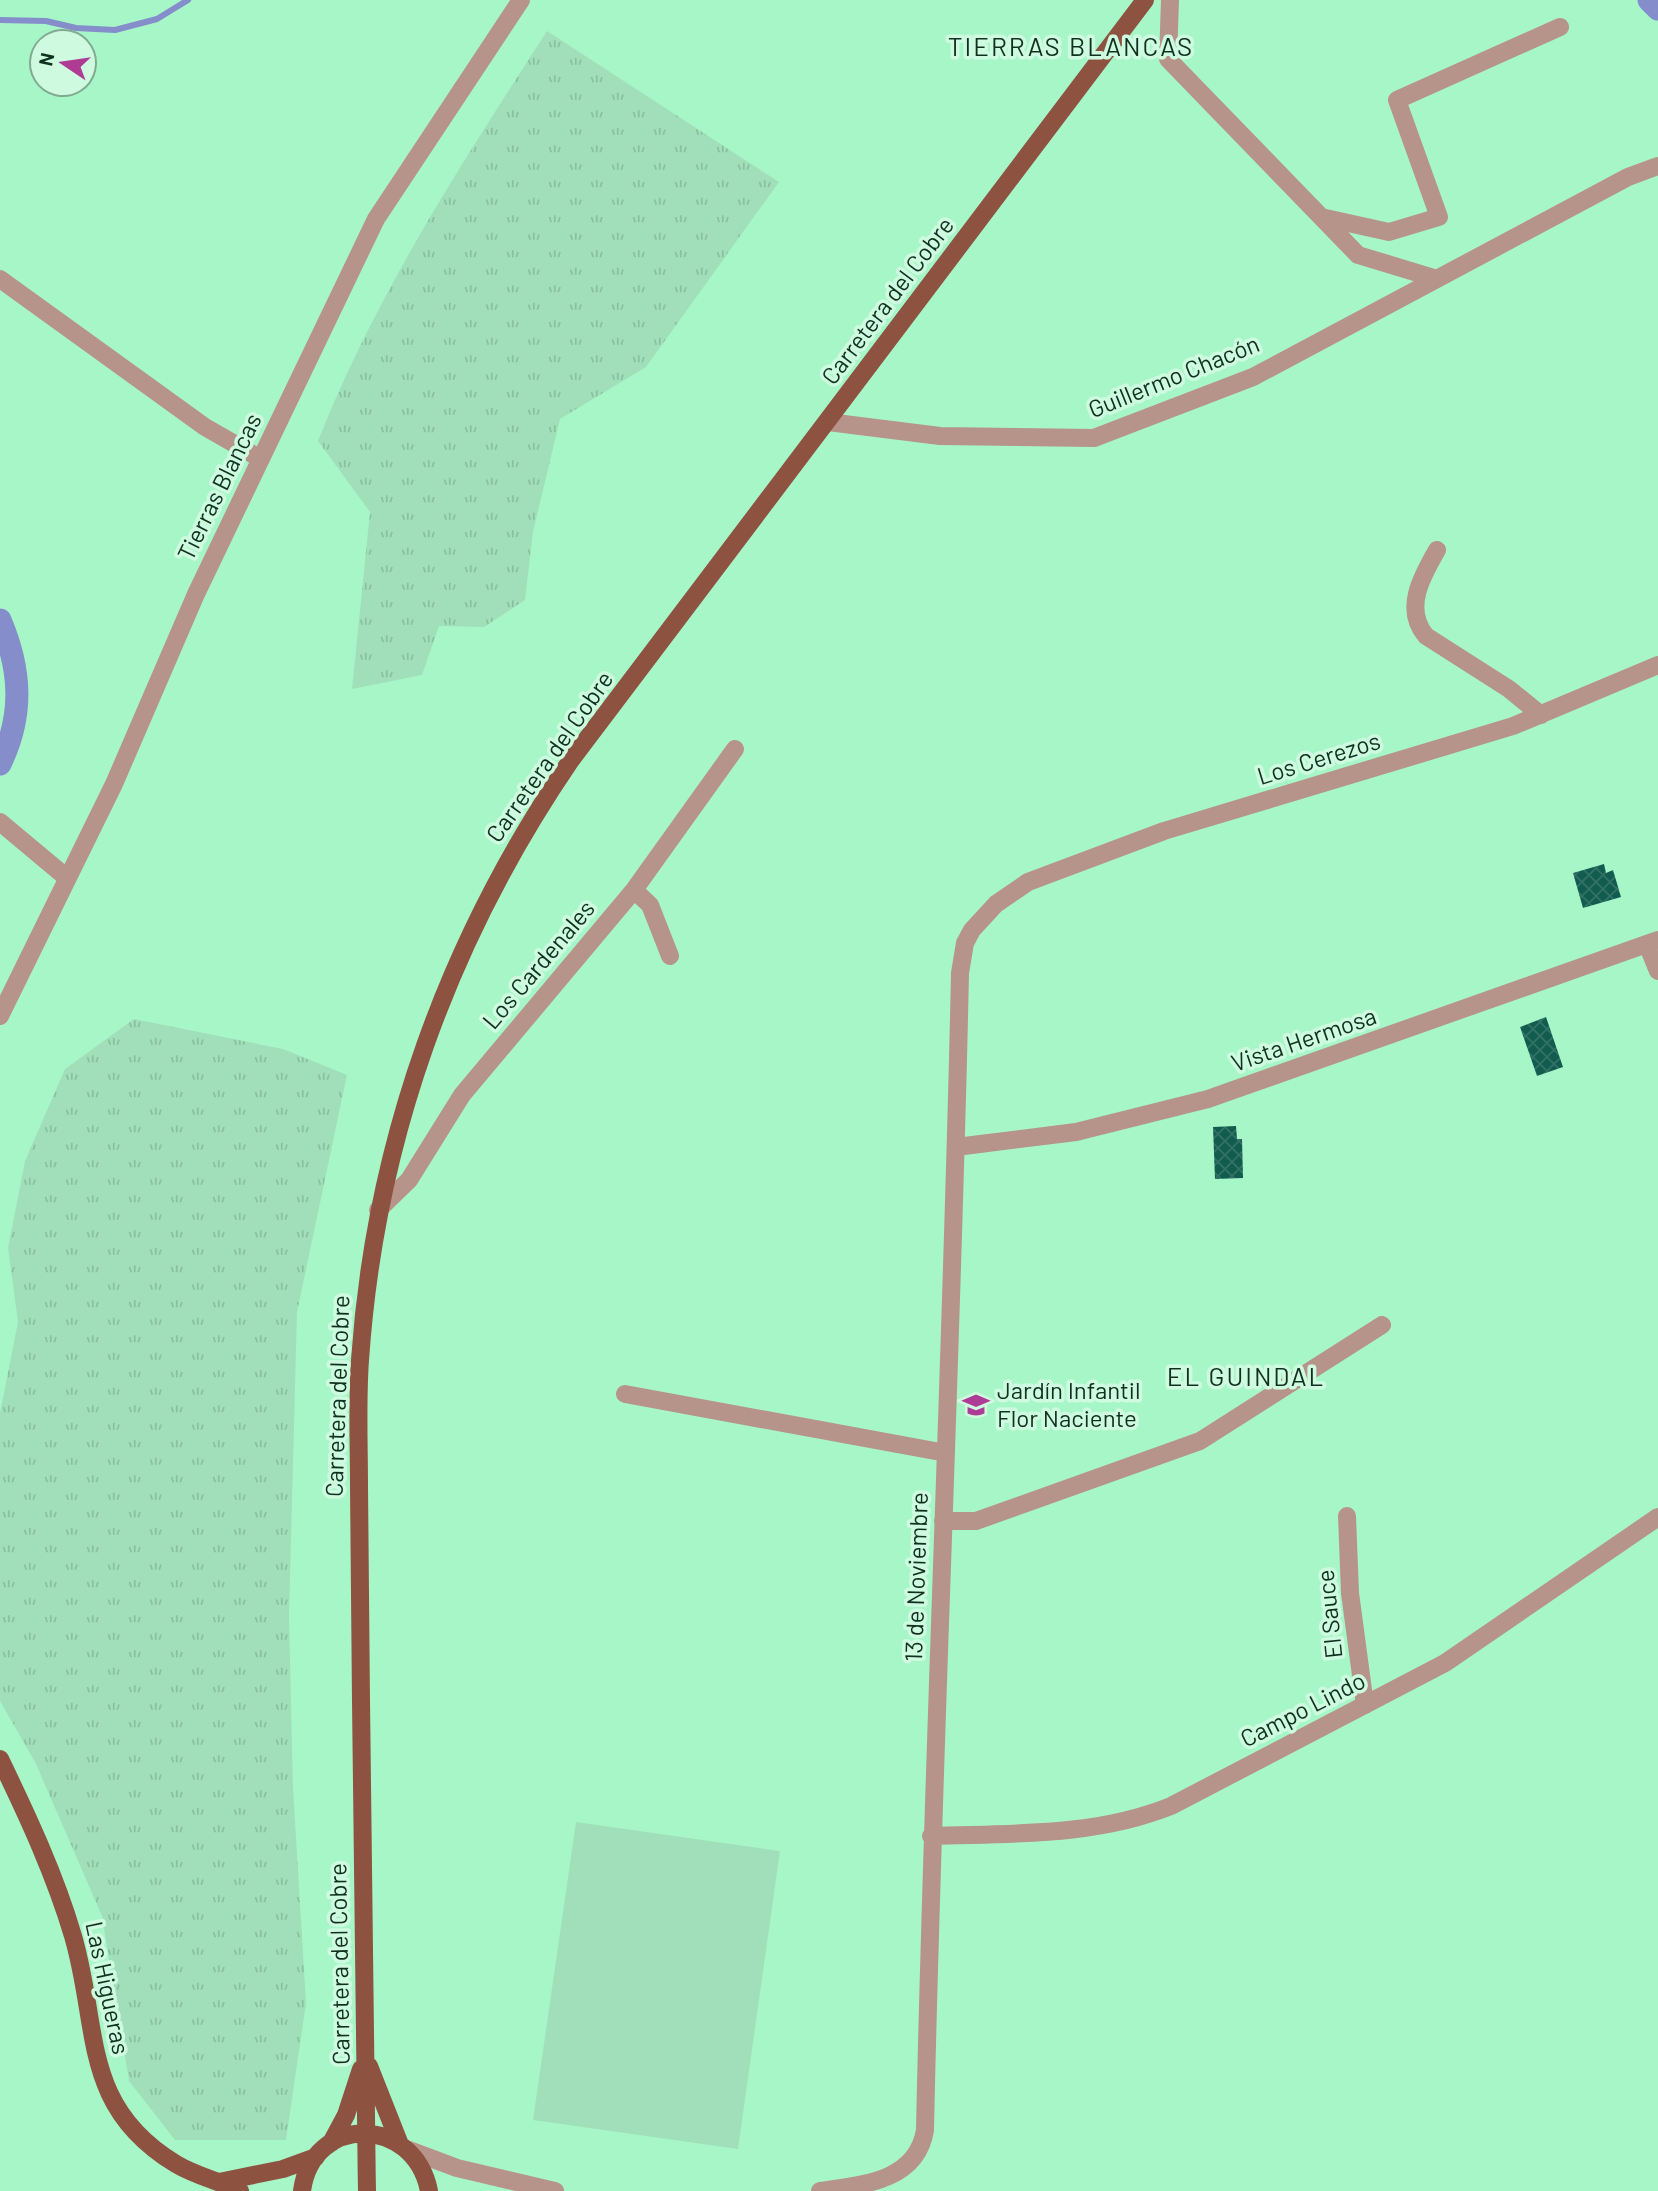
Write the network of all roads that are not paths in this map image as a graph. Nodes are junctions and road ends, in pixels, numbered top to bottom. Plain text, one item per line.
1 (521, 0) edge
2 (1145, 0) edge
3 (1170, 0) edge
4 (1560, 27) dead end
5 (1658, 166) edge
6 (1321, 217) junction
7 (1434, 278) junction
8 (0, 279) edge
9 (828, 422) junction
10 (261, 459) junction
11 (1437, 550) dead end
12 (1658, 665) edge
13 (1541, 715) junction
14 (735, 749) dead end
15 (0, 822) edge
16 (67, 878) junction
17 (634, 890) junction
18 (996, 904) joint
19 (1653, 942) edge
20 (670, 956) dead end
21 (1658, 971) edge
22 (0, 1016) edge
23 (956, 1147) junction
24 (378, 1210) junction
25 (1382, 1325) dead end
26 (625, 1394) dead end
27 (946, 1453) junction
28 (1348, 1516) dead end
29 (1658, 1517) edge
30 (943, 1521) junction
31 (1365, 1706) junction
32 (0, 1759) edge
33 (931, 1836) junction
34 (366, 2056) junction
35 (366, 2133) junction
36 (331, 2143) junction
37 (404, 2146) junction
38 (316, 2157) junction
39 (219, 2182) junction
40 (240, 2191) edge
41 (302, 2191) edge
42 (368, 2191) edge
43 (429, 2191) edge
44 (555, 2191) edge
45 (820, 2191) edge

1 - 10 street, Tierras Blancas
2 - 9 main road, Carretera del Cobre
3 - 6 street
4 - 6 street
5 - 7 street, Guillermo Chacón
6 - 7 street
7 - 9 street, Guillermo Chacón
8 - 10 street
9 - 24 main road, Carretera del Cobre
10 - 16 street, Tierras Blancas
11 - 13 street
12 - 13 street, Los Cerezos
13 - 18 street, Los Cerezos
14 - 17 street, Los Cardenales
15 - 16 street
16 - 22 street, Tierras Blancas
17 - 20 street
17 - 24 street, Los Cardenales
18 - 23 street, 13 de Noviembre
19 - 21 street
19 - 23 street, Vista Hermosa
23 - 27 street, 13 de Noviembre
24 - 34 main road, Carretera del Cobre
25 - 30 street
26 - 27 street
27 - 30 street, 13 de Noviembre
28 - 31 street, El Sauce
29 - 31 street, Campo Lindo
30 - 33 street, 13 de Noviembre
31 - 33 street, Campo Lindo
32 - 39 main road, Las Higueras
33 - 45 street, 13 de Noviembre
34 - 35 main road, Carretera del Cobre
34 - 36 main road
34 - 37 main road
35 - 36 main road
35 - 37 main road
35 - 42 main road, Carretera del Cobre
36 - 38 main road
37 - 43 main road
37 - 44 street
38 - 39 main road
38 - 41 main road
39 - 40 main road

